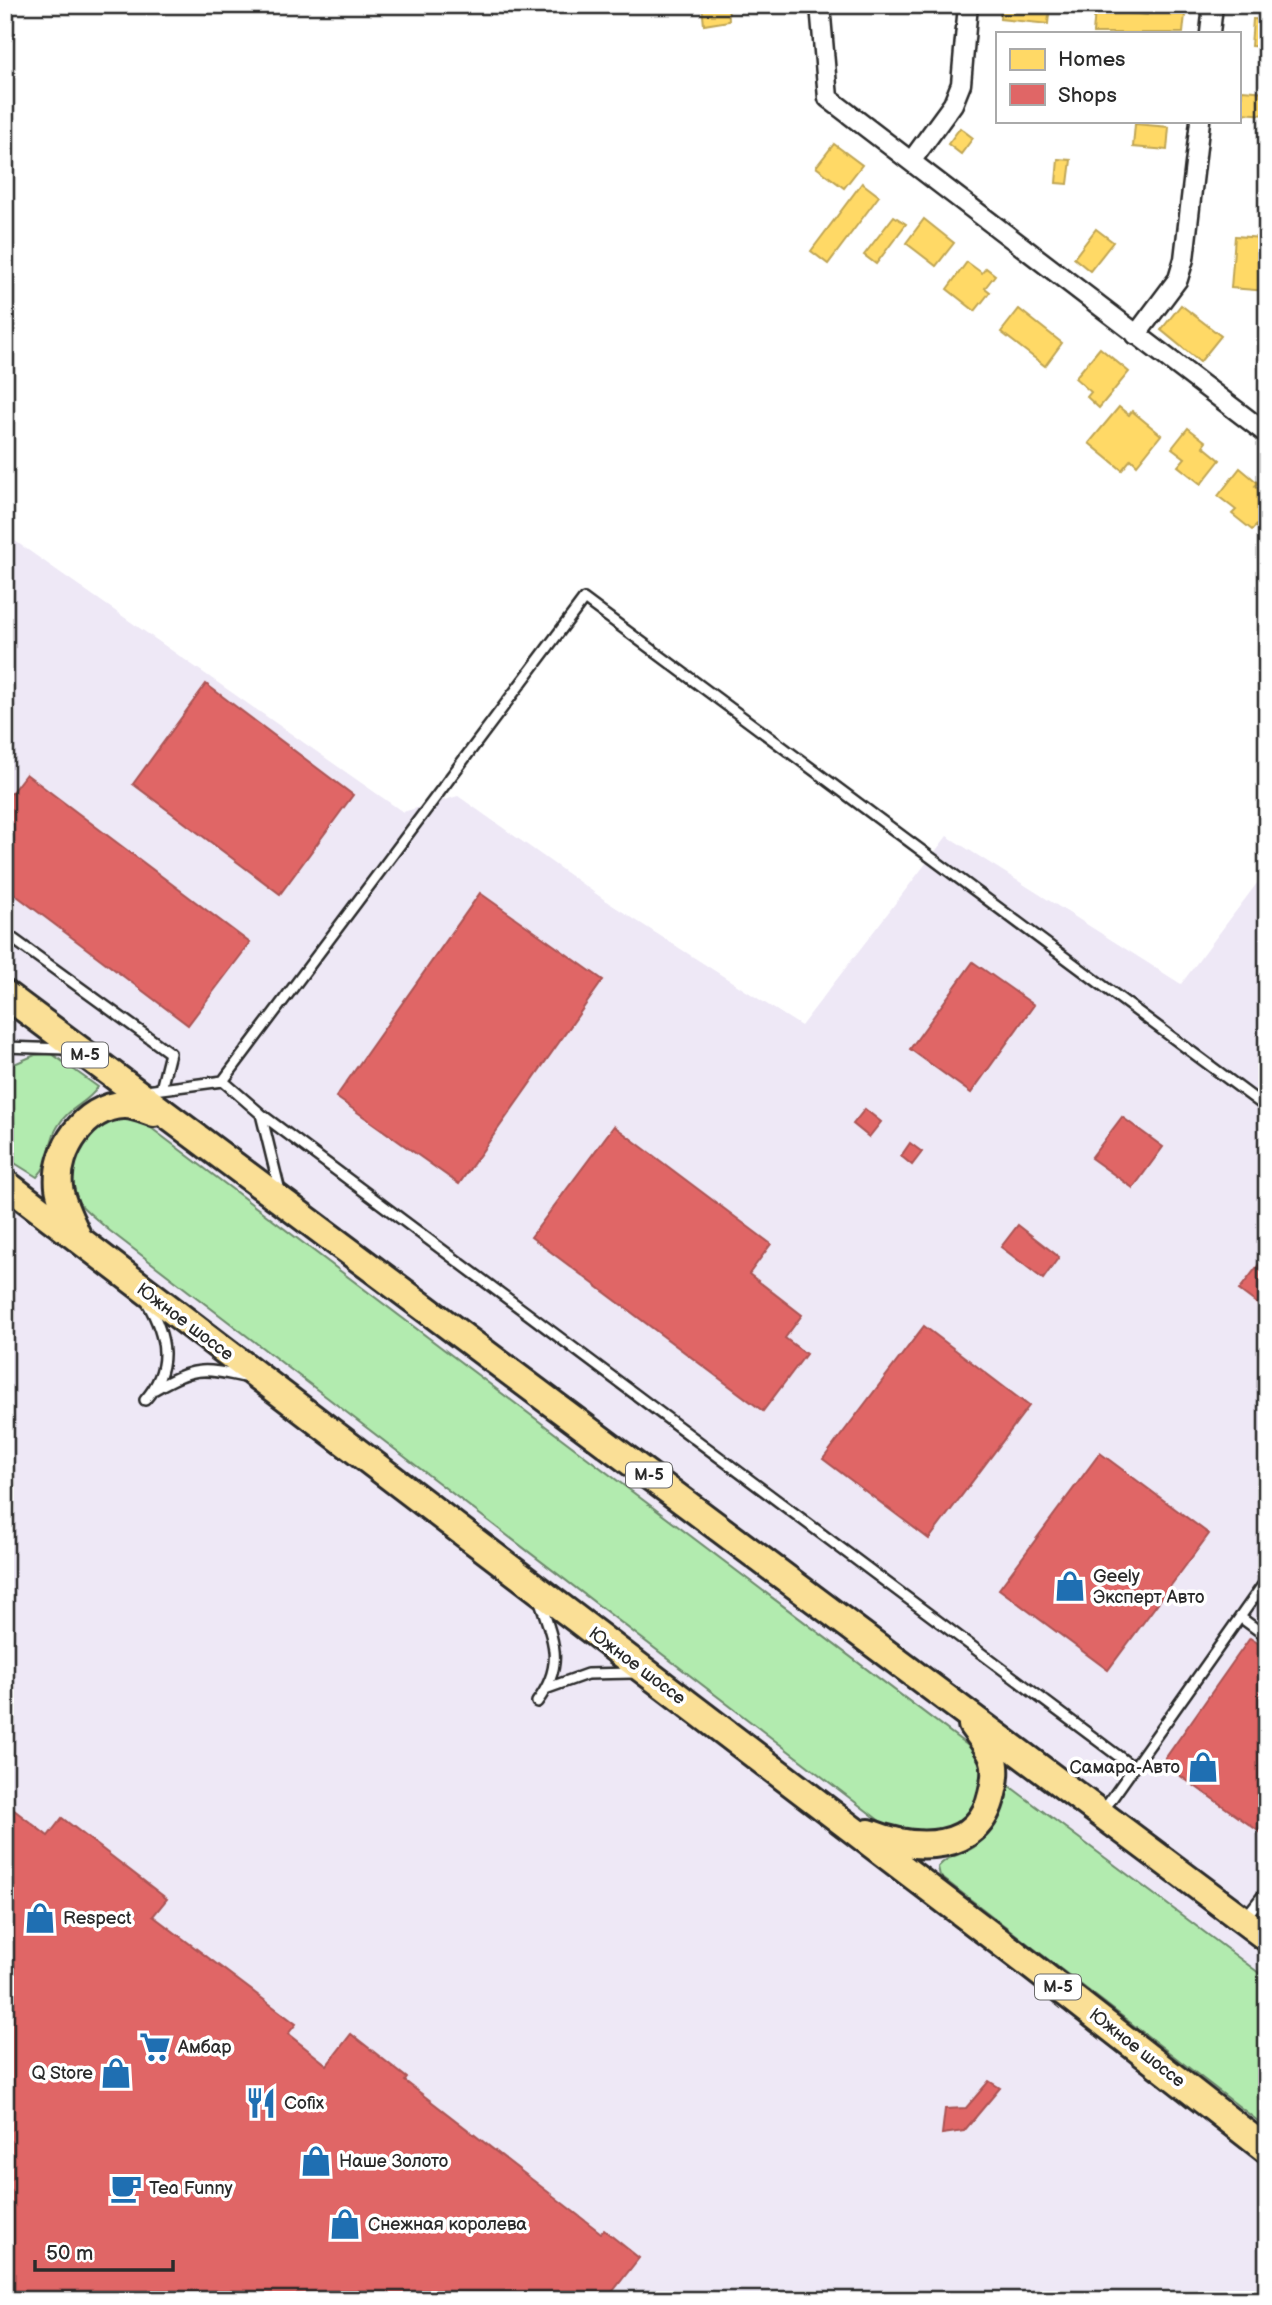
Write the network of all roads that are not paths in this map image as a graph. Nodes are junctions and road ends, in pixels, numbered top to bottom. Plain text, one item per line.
1 (820, 5) edge
2 (968, 5) edge
3 (1213, 5) edge
4 (1210, 32) edge
5 (1200, 122) edge
6 (912, 160) junction
7 (1136, 335) junction
8 (1267, 434) edge
9 (5, 933) edge
10 (5, 994) edge
11 (5, 1047) edge
12 (78, 1049) junction
13 (223, 1081) junction
14 (148, 1091) junction
15 (1267, 1108) edge
16 (261, 1114) junction
17 (166, 1116) junction
18 (5, 1183) edge
19 (283, 1203) junction
20 (78, 1240) junction
21 (138, 1285) junction
22 (273, 1389) junction
23 (154, 1390) junction
24 (145, 1400) dead end
25 (1267, 1579) edge
26 (536, 1590) junction
27 (1240, 1617) junction
28 (1267, 1637) edge
29 (646, 1672) junction
30 (548, 1688) junction
31 (537, 1702) dead end
32 (965, 1713) junction
33 (1133, 1767) junction
34 (1102, 1812) junction
35 (847, 1825) junction
36 (1267, 1890) edge
37 (1244, 1920) junction
38 (1267, 1938) edge
39 (1267, 2150) edge

1 - 6 street
2 - 6 street
3 - 4 street
5 - 7 street
6 - 7 street
7 - 8 street
9 - 14 lane
10 - 12 main road, М-5
11 - 12 lane
12 - 14 main road, М-5
13 - 14 lane
13 - 15 lane
13 - 16 lane
14 - 17 main road, М-5
16 - 19 lane
16 - 33 lane
17 - 19 main road, М-5
17 - 20 main road
18 - 20 main road, Южное шоссе / М-5
19 - 32 main road, М-5
20 - 21 main road, Южное шоссе / М-5
21 - 22 main road, Южное шоссе / М-5
21 - 23 lane
22 - 23 lane
22 - 26 main road, Южное шоссе / М-5
23 - 24 lane
25 - 27 lane
26 - 29 main road, Южное шоссе / М-5
26 - 30 lane
27 - 28 lane
27 - 33 lane
29 - 30 lane
29 - 35 main road, Южное шоссе / М-5
30 - 31 lane
32 - 34 main road, М-5
32 - 35 main road
33 - 34 lane
34 - 37 main road, М-5
35 - 39 main road, Южное шоссе / М-5
36 - 37 lane
37 - 38 main road, М-5

